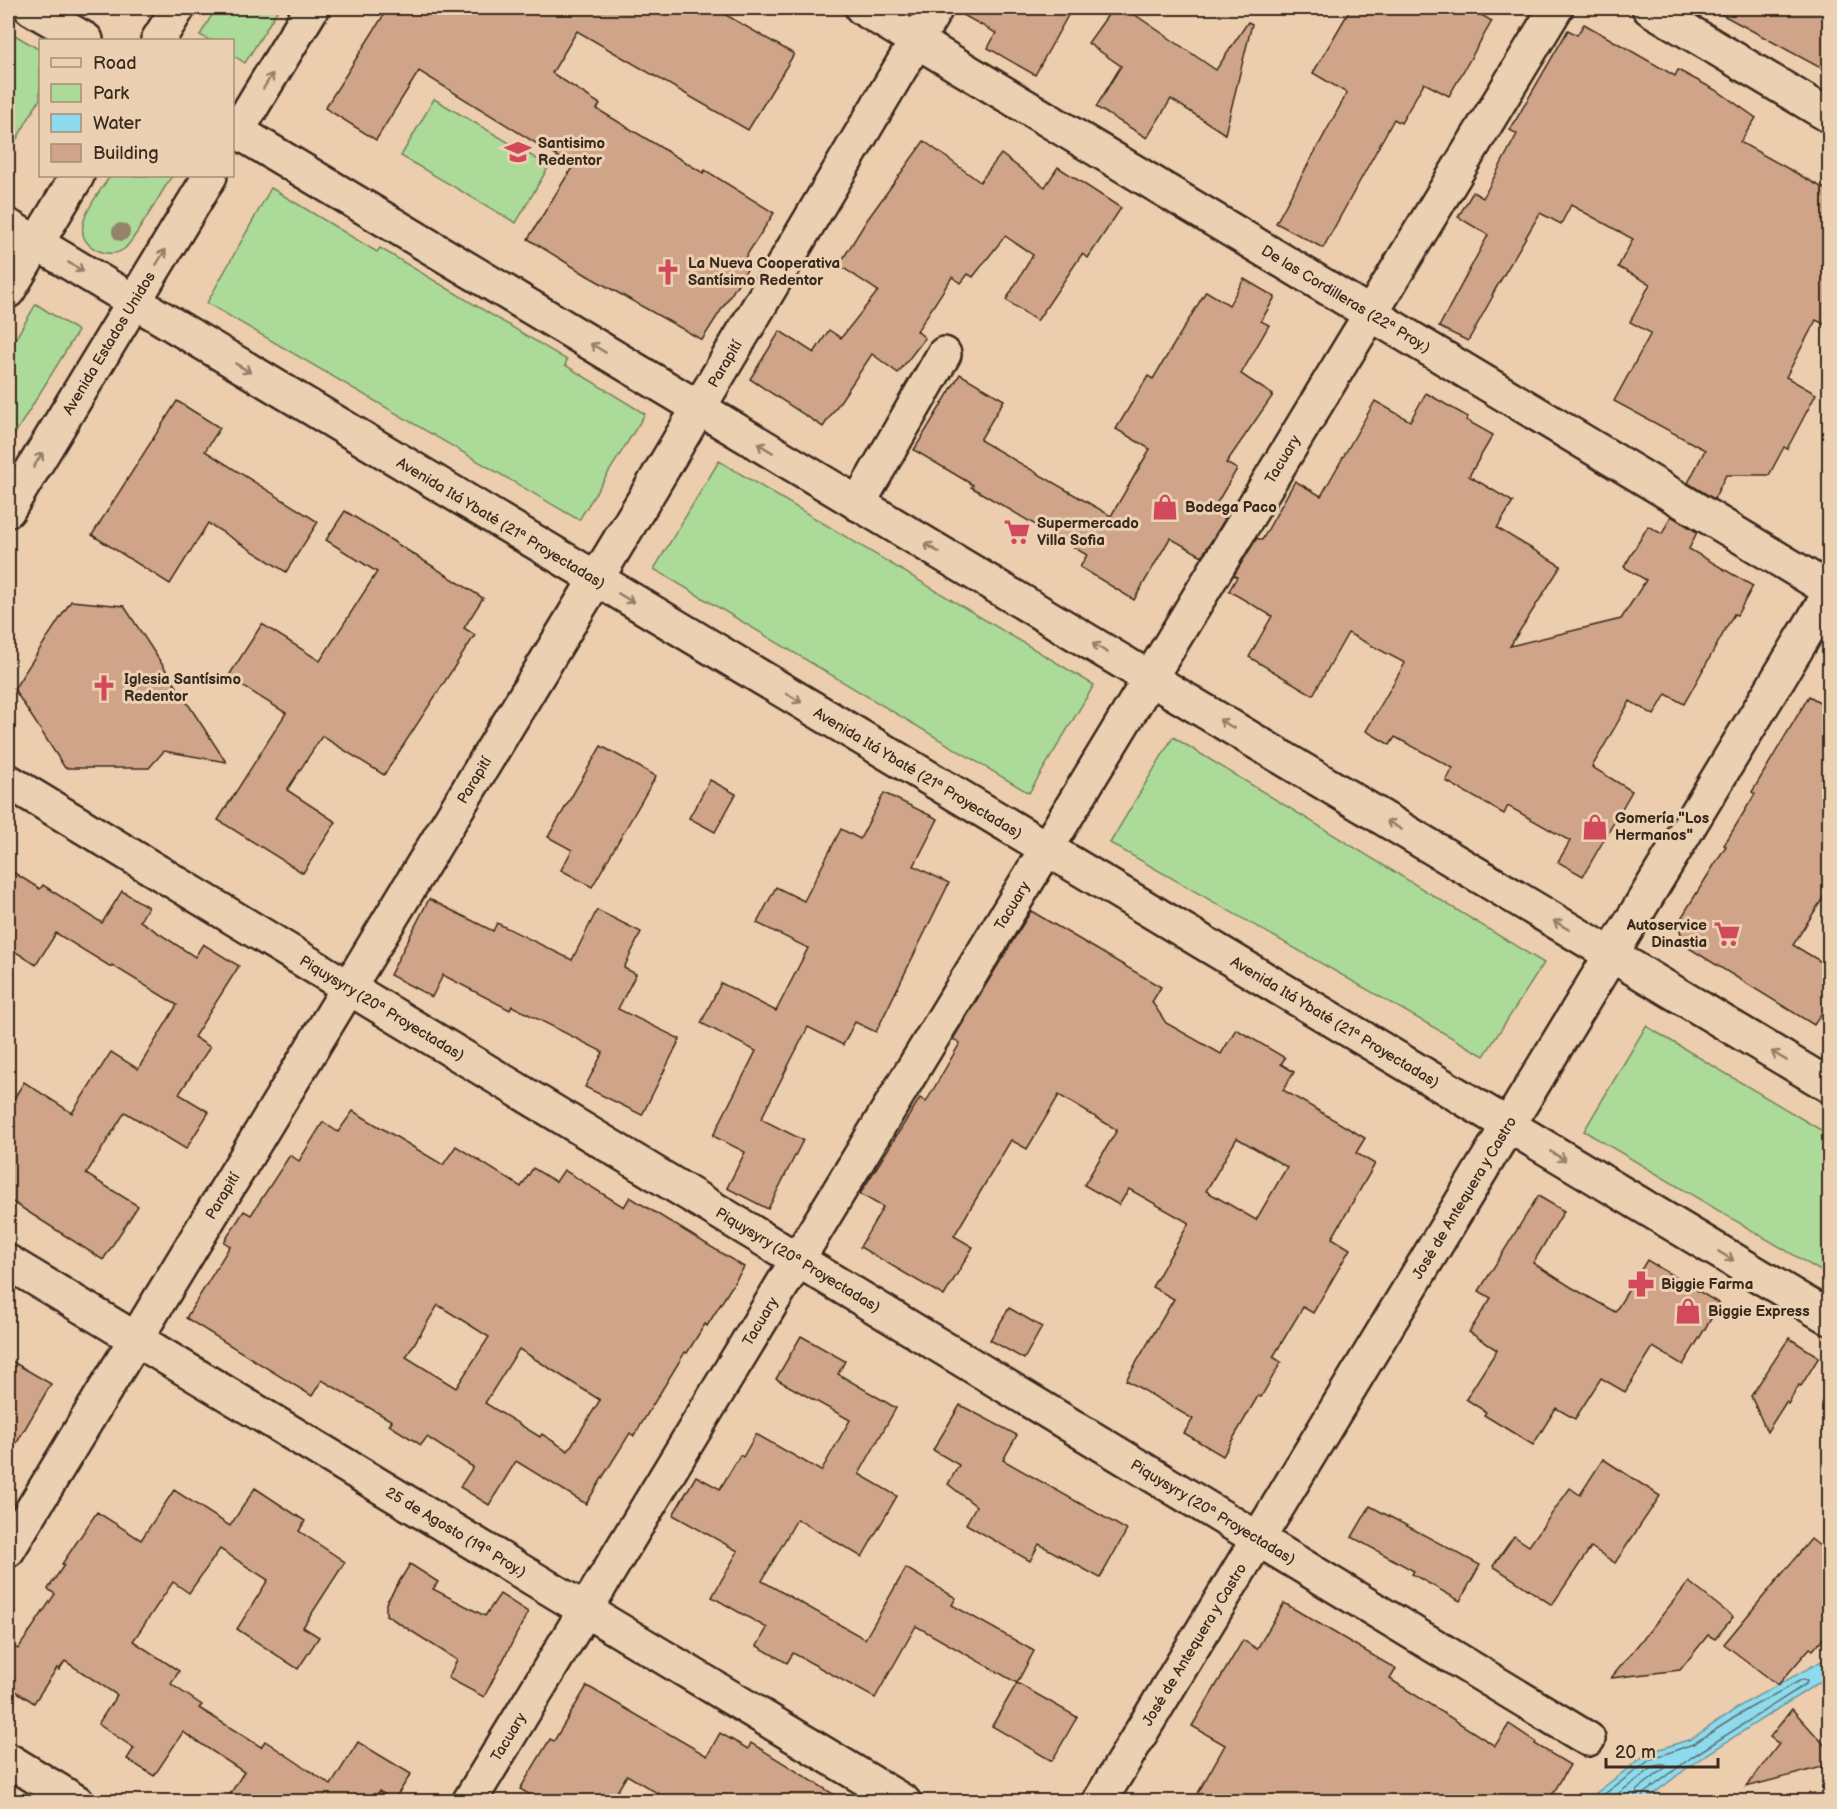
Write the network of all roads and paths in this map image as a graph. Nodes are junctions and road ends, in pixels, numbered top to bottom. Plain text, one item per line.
1 (31, 8) edge
2 (178, 8) edge
3 (312, 8) edge
4 (862, 8) edge
5 (936, 8) edge
6 (1556, 8) edge
7 (1649, 8) edge
8 (84, 39) edge
9 (159, 39) edge
10 (917, 40) junction
11 (1830, 116) edge
12 (234, 133) edge
13 (76, 177) edge
14 (209, 177) edge
15 (8, 226) edge
16 (36, 244) junction
17 (8, 291) edge
18 (134, 302) junction
19 (1370, 314) junction
20 (944, 354) dead end
21 (699, 408) junction
22 (858, 504) junction
23 (8, 510) edge
24 (596, 580) junction
25 (1830, 592) edge
26 (1150, 678) junction
27 (8, 782) edge
28 (1047, 849) junction
29 (1611, 955) junction
30 (349, 988) junction
31 (1830, 1086) edge
32 (1508, 1126) junction
33 (798, 1260) junction
34 (8, 1262) edge
35 (1830, 1318) edge
36 (135, 1339) junction
37 (1258, 1539) junction
38 (8, 1550) edge
39 (585, 1610) junction
40 (1588, 1739) dead end
41 (8, 1760) edge
42 (77, 1802) edge
43 (469, 1802) edge
44 (904, 1802) edge
45 (1099, 1802) edge

1 - 8 street
2 - 9 street
12 -> 3 street
4 - 10 street, De las Cordilleras (22ª Proy.)
5 - 10 street, Parapití
6 - 19 street, Tacuary
7 - 11 street
10 - 19 street, De las Cordilleras (22ª Proy.)
10 - 21 street, Parapití
21 -> 12 street
13 - 16 street
18 -> 14 street, Avenida Estados Unidos
15 - 16 street, Avenida Itá Ybaté (21ª Proyectadas)
16 - 17 street
16 -> 18 street, Avenida Itá Ybaté (21ª Proyectadas)
23 -> 18 street, Avenida Estados Unidos
18 -> 24 street, Avenida Itá Ybaté (21ª Proyectadas)
19 - 25 street, De las Cordilleras (22ª Proy.)
19 - 26 street, Tacuary
20 - 22 street
22 -> 21 street
21 - 24 street, Parapití
26 -> 22 street
24 -> 28 street, Avenida Itá Ybaté (21ª Proyectadas)
24 - 30 street, Parapití
25 - 29 street, José de Antequera y Castro
26 - 28 street, Tacuary
29 -> 26 street
27 - 30 street, Piquysyry (20ª Proyectadas)
28 - 32 street, Avenida Itá Ybaté (21ª Proyectadas)
28 - 33 street, Tacuary
31 -> 29 street
29 - 32 street, José de Antequera y Castro
30 - 33 street, Piquysyry (20ª Proyectadas)
30 - 36 street, Parapití
32 -> 35 street, Avenida Itá Ybaté (21ª Proyectadas)
32 - 37 street, José de Antequera y Castro
33 - 37 street, Piquysyry (20ª Proyectadas)
33 - 39 street, Tacuary
34 - 36 street, 25 de Agosto (19ª Proy.)
36 - 38 street, Parapití
36 - 39 street, 25 de Agosto (19ª Proy.)
37 - 40 street, Piquysyry (20ª Proyectadas)
37 - 45 street, José de Antequera y Castro
39 - 43 street, Tacuary
39 - 44 street, 25 de Agosto (19ª Proy.)
41 - 42 street

